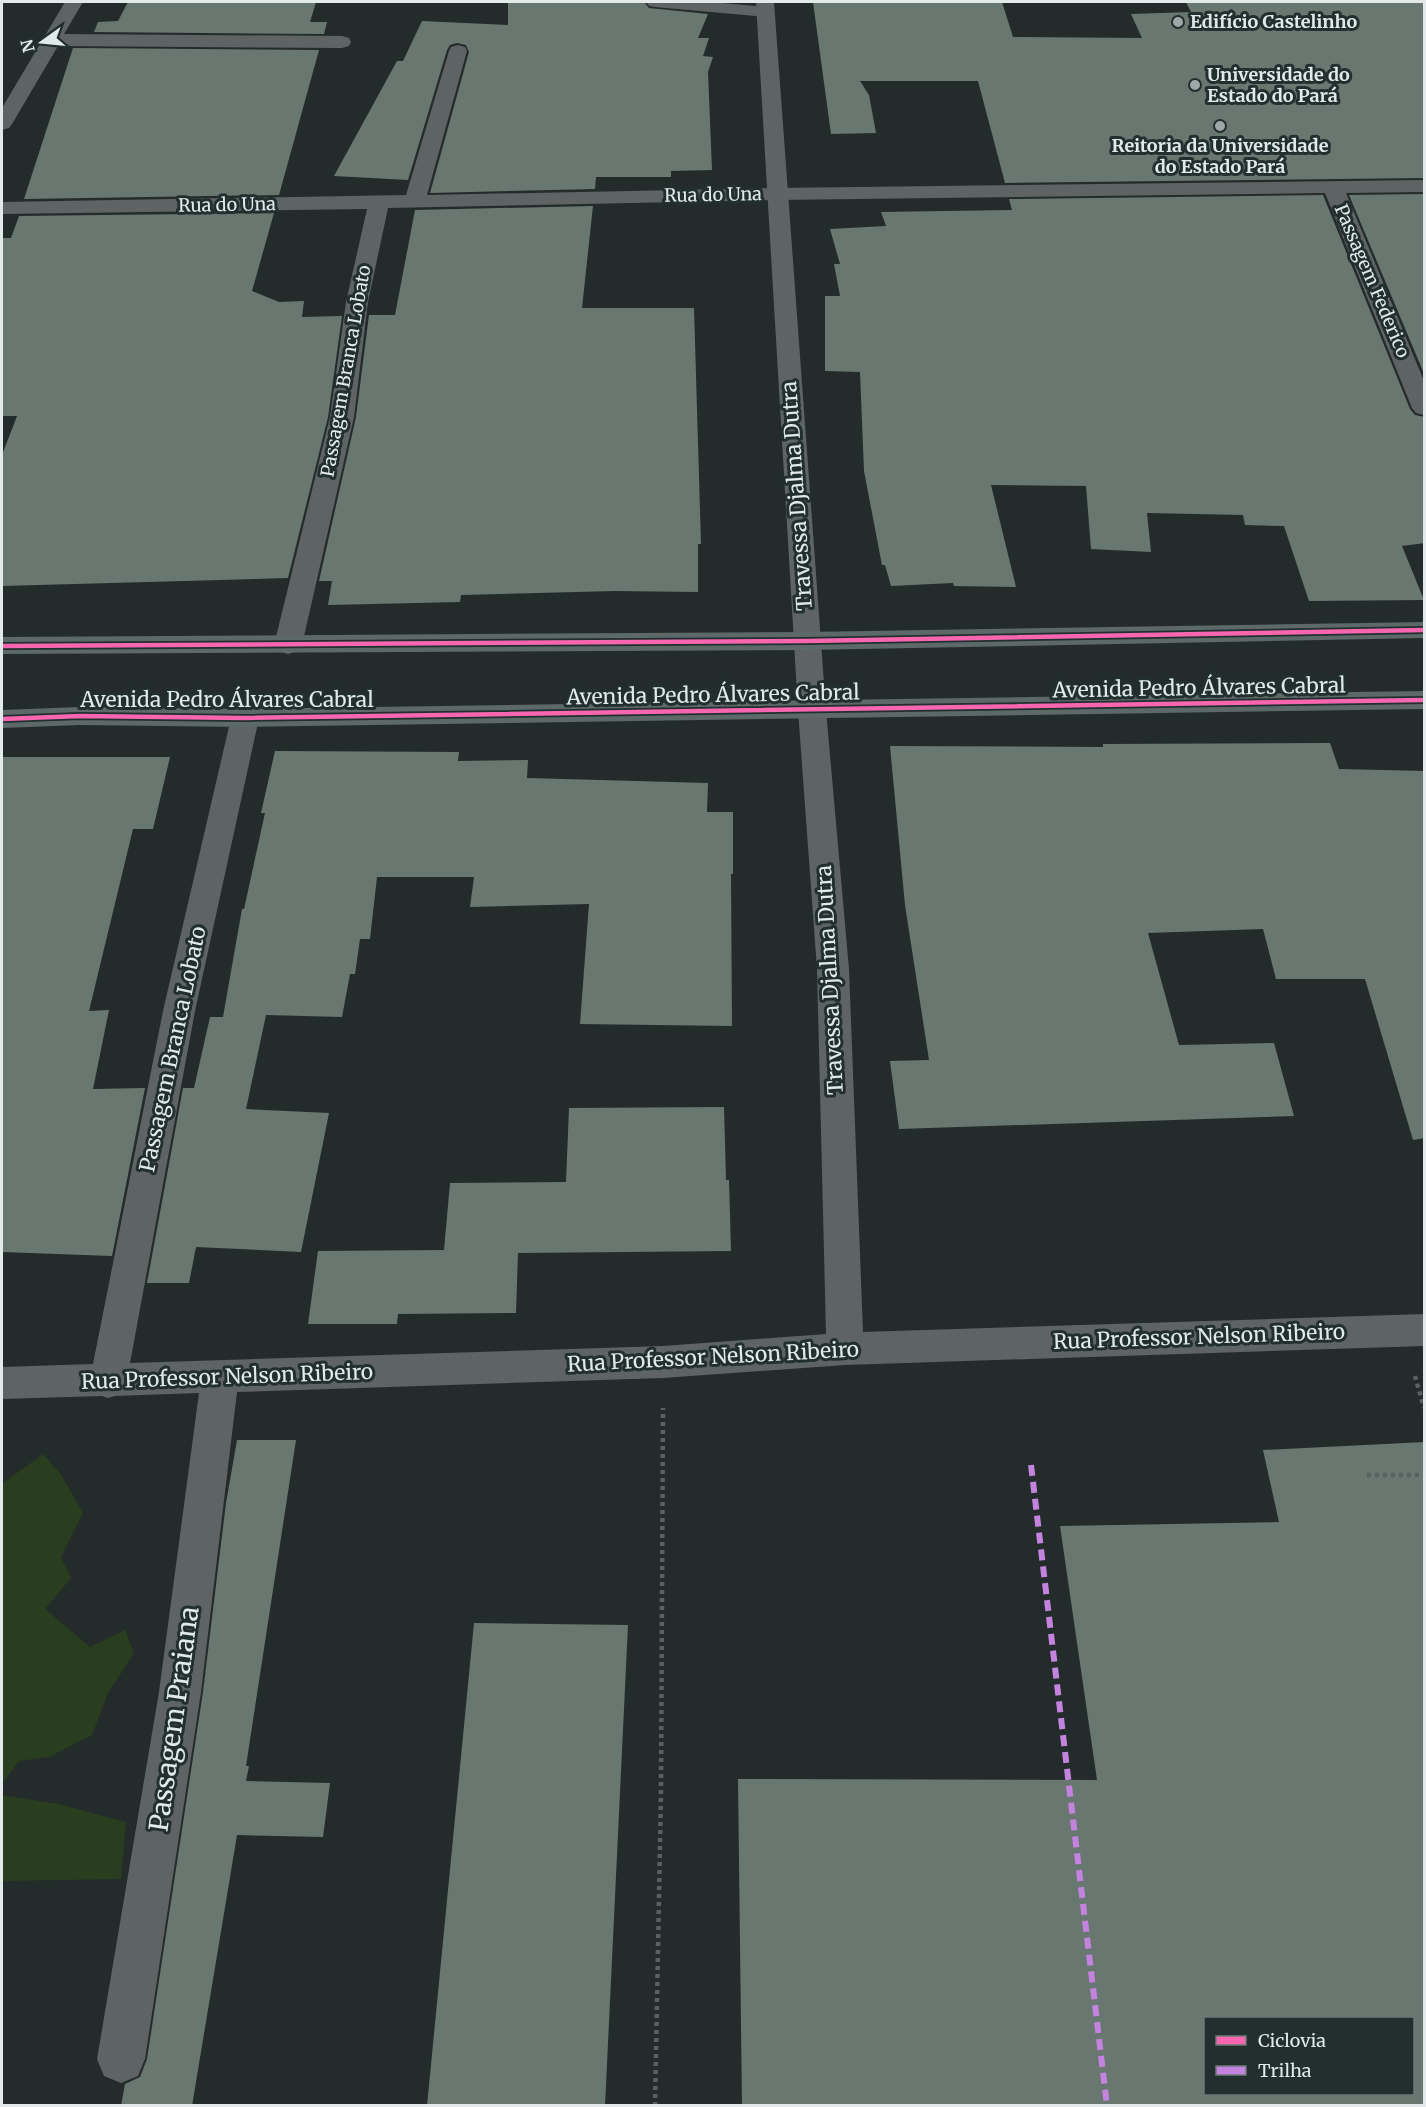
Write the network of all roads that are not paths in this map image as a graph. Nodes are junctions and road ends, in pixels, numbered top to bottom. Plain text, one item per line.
1 (74, 2) edge
2 (655, 2) edge
3 (766, 7) edge
4 (52, 40) junction
5 (342, 42) dead end
6 (458, 51) dead end
7 (2, 124) edge
8 (1425, 186) edge
9 (1333, 187) junction
10 (777, 194) junction
11 (415, 200) junction
12 (379, 201) junction
13 (2, 208) edge
14 (1425, 408) edge
15 (1425, 630) edge
16 (806, 641) junction
17 (288, 645) junction
18 (2, 646) edge
19 (1425, 700) edge
20 (812, 710) junction
21 (245, 718) junction
22 (2, 719) edge
23 (1425, 1330) edge
24 (845, 1349) junction
25 (220, 1377) junction
26 (108, 1382) junction
27 (2, 1383) edge
28 (120, 2059) dead end

1 - 4 street
2 - 3 street
3 - 10 street, Travessa Djalma Dutra
4 - 5 street
4 - 7 street
6 - 11 street
8 - 9 street, Rua do Una
9 - 10 street, Rua do Una
9 - 14 street, Passagem Federico
10 - 11 street, Rua do Una
10 - 16 street, Travessa Djalma Dutra
11 - 12 street, Rua do Una
12 - 13 street, Rua do Una
12 - 17 street, Passagem Branca Lobato
15 - 16 main road
16 - 17 main road
16 - 20 street, Travessa Djalma Dutra
17 - 18 main road
19 - 20 main road, Avenida Pedro Álvares Cabral
20 - 21 main road, Avenida Pedro Álvares Cabral
20 - 24 street, Travessa Djalma Dutra
21 - 22 main road, Avenida Pedro Álvares Cabral
21 - 26 street, Passagem Branca Lobato
23 - 24 street, Rua Professor Nelson Ribeiro
24 - 25 street, Rua Professor Nelson Ribeiro
25 - 26 street, Rua Professor Nelson Ribeiro
25 - 28 street, Passagem Praiana
26 - 27 street, Rua Professor Nelson Ribeiro

